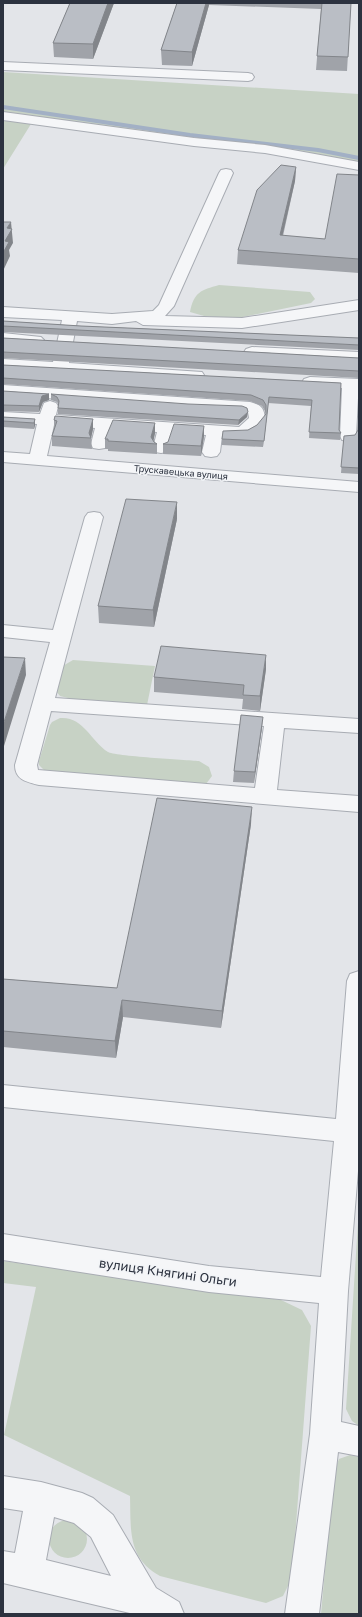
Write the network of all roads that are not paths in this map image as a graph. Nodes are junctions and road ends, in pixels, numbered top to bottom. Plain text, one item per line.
1 (3, 66) edge
2 (248, 77) dead end
3 (3, 116) edge
4 (359, 166) edge
5 (226, 173) dead end
6 (359, 305) edge
7 (3, 312) edge
8 (71, 316) junction
9 (112, 319) junction
10 (3, 338) edge
11 (73, 343) junction
12 (235, 351) edge
13 (359, 357) edge
14 (3, 364) edge
15 (59, 367) junction
16 (209, 376) edge
17 (296, 381) edge
18 (355, 384) edge
19 (3, 390) edge
20 (53, 394) junction
21 (3, 417) edge
22 (47, 420) junction
23 (105, 424) junction
24 (166, 428) junction
25 (215, 431) junction
26 (348, 436) edge
27 (99, 444) dead end
28 (161, 448) dead end
29 (211, 452) dead end
30 (3, 457) edge
31 (37, 460) junction
32 (359, 487) edge
33 (94, 517) dead end
34 (3, 631) edge
35 (61, 637) junction
36 (42, 704) junction
37 (275, 719) junction
38 (359, 726) edge
39 (266, 797) junction
40 (359, 804) edge
41 (359, 981) edge
42 (3, 1096) edge
43 (348, 1131) junction
44 (3, 1247) edge
45 (334, 1291) junction
46 (325, 1434) junction
47 (359, 1442) edge
48 (3, 1492) edge
49 (41, 1498) junction
50 (15, 1570) edge
51 (156, 1607) edge
52 (302, 1614) edge

1 - 2 street
3 - 4 street
5 - 9 street
6 - 9 street
7 - 8 street
8 - 9 street
8 - 11 street
10 - 11 street
11 - 15 street
12 - 13 street
14 - 15 street
15 - 16 street
15 - 20 street
17 - 18 street
18 - 26 street
19 - 20 street
20 - 22 street
20 - 25 street
21 - 22 street
22 - 23 street
22 - 31 street
23 - 24 street
23 - 27 street
24 - 25 street
24 - 28 street
25 - 29 street
30 - 31 street, Трускавецька вулиця
31 - 32 street, Трускавецька вулиця
33 - 35 street
34 - 35 street
35 - 36 street
36 - 37 street
36 - 39 street
37 - 38 street
37 - 39 street
39 - 40 street
41 - 43 street
42 - 43 street
43 - 45 street
44 - 45 street, вулиця Княгині Ольги
45 - 46 street
46 - 47 street
46 - 52 street
48 - 49 street
49 - 50 street
49 - 51 street
50 - 51 street

